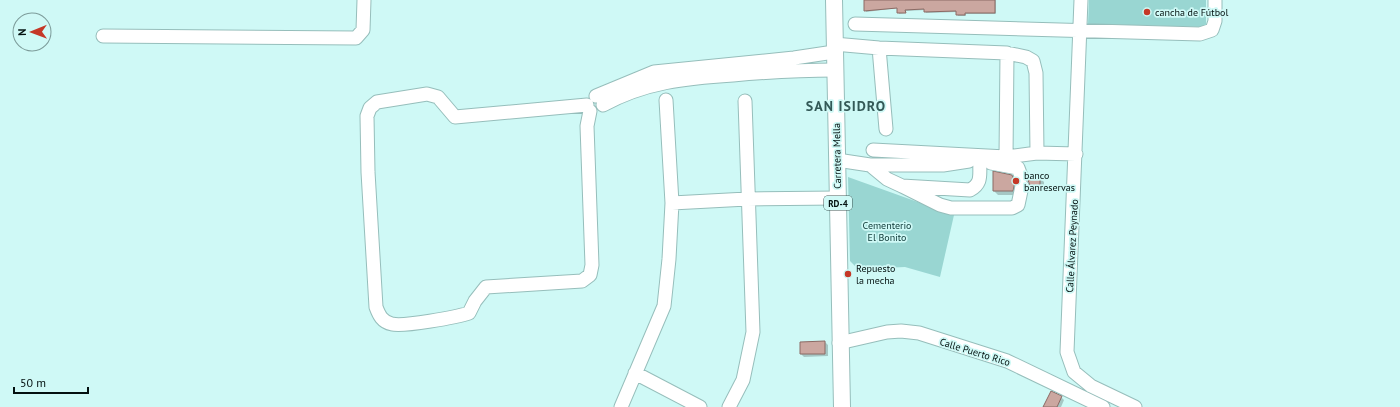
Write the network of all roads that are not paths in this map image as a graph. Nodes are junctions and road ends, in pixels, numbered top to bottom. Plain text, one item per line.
1 (364, 0) edge
2 (834, 0) edge
3 (1081, 0) edge
4 (1215, 0) edge
5 (855, 24) dead end
6 (1080, 30) junction
7 (102, 36) dead end
8 (834, 48) junction
9 (879, 48) junction
10 (1007, 53) junction
11 (834, 70) junction
12 (666, 100) dead end
13 (745, 102) dead end
14 (594, 105) junction
15 (886, 129) dead end
16 (873, 150) dead end
17 (1037, 153) junction
18 (1076, 154) junction
19 (1006, 157) junction
20 (837, 160) junction
21 (980, 162) junction
22 (870, 165) junction
23 (902, 186) junction
24 (838, 198) junction
25 (747, 199) junction
26 (672, 203) junction
27 (840, 343) junction
28 (635, 374) junction
29 (621, 407) edge
30 (700, 407) edge
31 (729, 407) edge
32 (842, 407) edge
33 (1103, 407) edge
34 (1135, 407) edge

1 - 7 street
2 - 8 main road, Carretera Mella / RD-4
3 - 6 street, Calle Álvarez Peynado
4 - 6 street
5 - 6 street
6 - 18 street, Calle Álvarez Peynado
8 - 9 street
8 - 11 main road, Carretera Mella / RD-4
8 - 14 street
9 - 10 street
9 - 15 street
10 - 17 street
10 - 19 street
11 - 14 street
11 - 20 main road, Carretera Mella / RD-4
12 - 26 street
13 - 25 street
14 - 14 street
16 - 19 street
17 - 18 street
17 - 19 street
18 - 34 street, Calle Álvarez Peynado
20 - 22 street
20 - 24 main road, Carretera Mella / RD-4
21 - 22 street
21 - 23 street
21 - 23 street
22 - 23 street
24 - 25 street
24 - 27 main road, Carretera Mella / RD-4
25 - 26 street
25 - 31 street
26 - 28 street
27 - 32 main road, Carretera Mella / RD-4
27 - 33 street, Calle Puerto Rico
28 - 29 street
28 - 30 street

